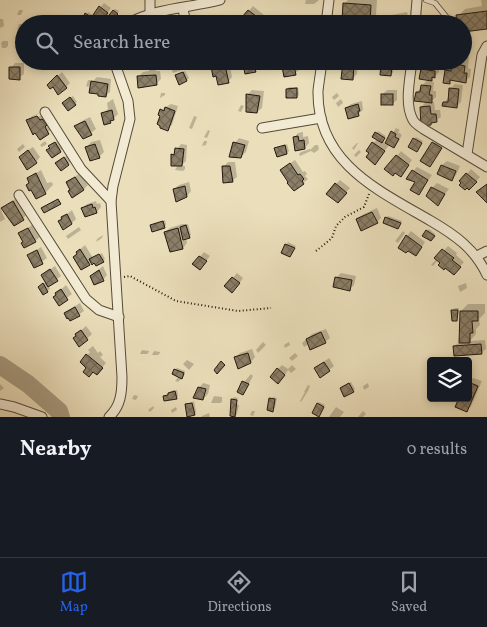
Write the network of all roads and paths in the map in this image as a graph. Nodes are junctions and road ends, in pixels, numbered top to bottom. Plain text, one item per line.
1 (150, 0) edge
2 (220, 0) edge
3 (329, 0) edge
4 (417, 0) edge
5 (426, 0) edge
6 (183, 9) junction
7 (150, 14) joint
8 (184, 15) edge
9 (327, 15) edge
10 (416, 15) edge
11 (445, 15) edge
12 (487, 46) edge
13 (117, 70) edge
14 (321, 70) edge
15 (411, 70) edge
16 (45, 112) dead end
17 (321, 118) junction
18 (262, 128) dead end
19 (467, 154) junction
20 (487, 167) edge
21 (378, 190) junction
22 (19, 195) dead end
23 (111, 201) junction
24 (316, 251) dead end
25 (487, 251) edge
26 (477, 256) junction
27 (487, 275) edge
28 (117, 278) junction
29 (271, 308) dead end
30 (119, 317) junction
31 (0, 404) edge
32 (42, 417) edge
33 (109, 417) edge

1 - 7 street
2 - 6 street
3 - 9 street
4 - 10 street
5 - 11 lane
6 - 7 street
6 - 8 street
12 - 19 street
13 - 23 street
14 - 17 street
15 - 19 street
16 - 23 street
17 - 18 street
17 - 21 street
19 - 20 street
21 - 24 path
21 - 26 street
22 - 30 street
23 - 28 street
25 - 26 street
26 - 27 street
28 - 29 path
28 - 30 street
30 - 33 street
31 - 32 street

